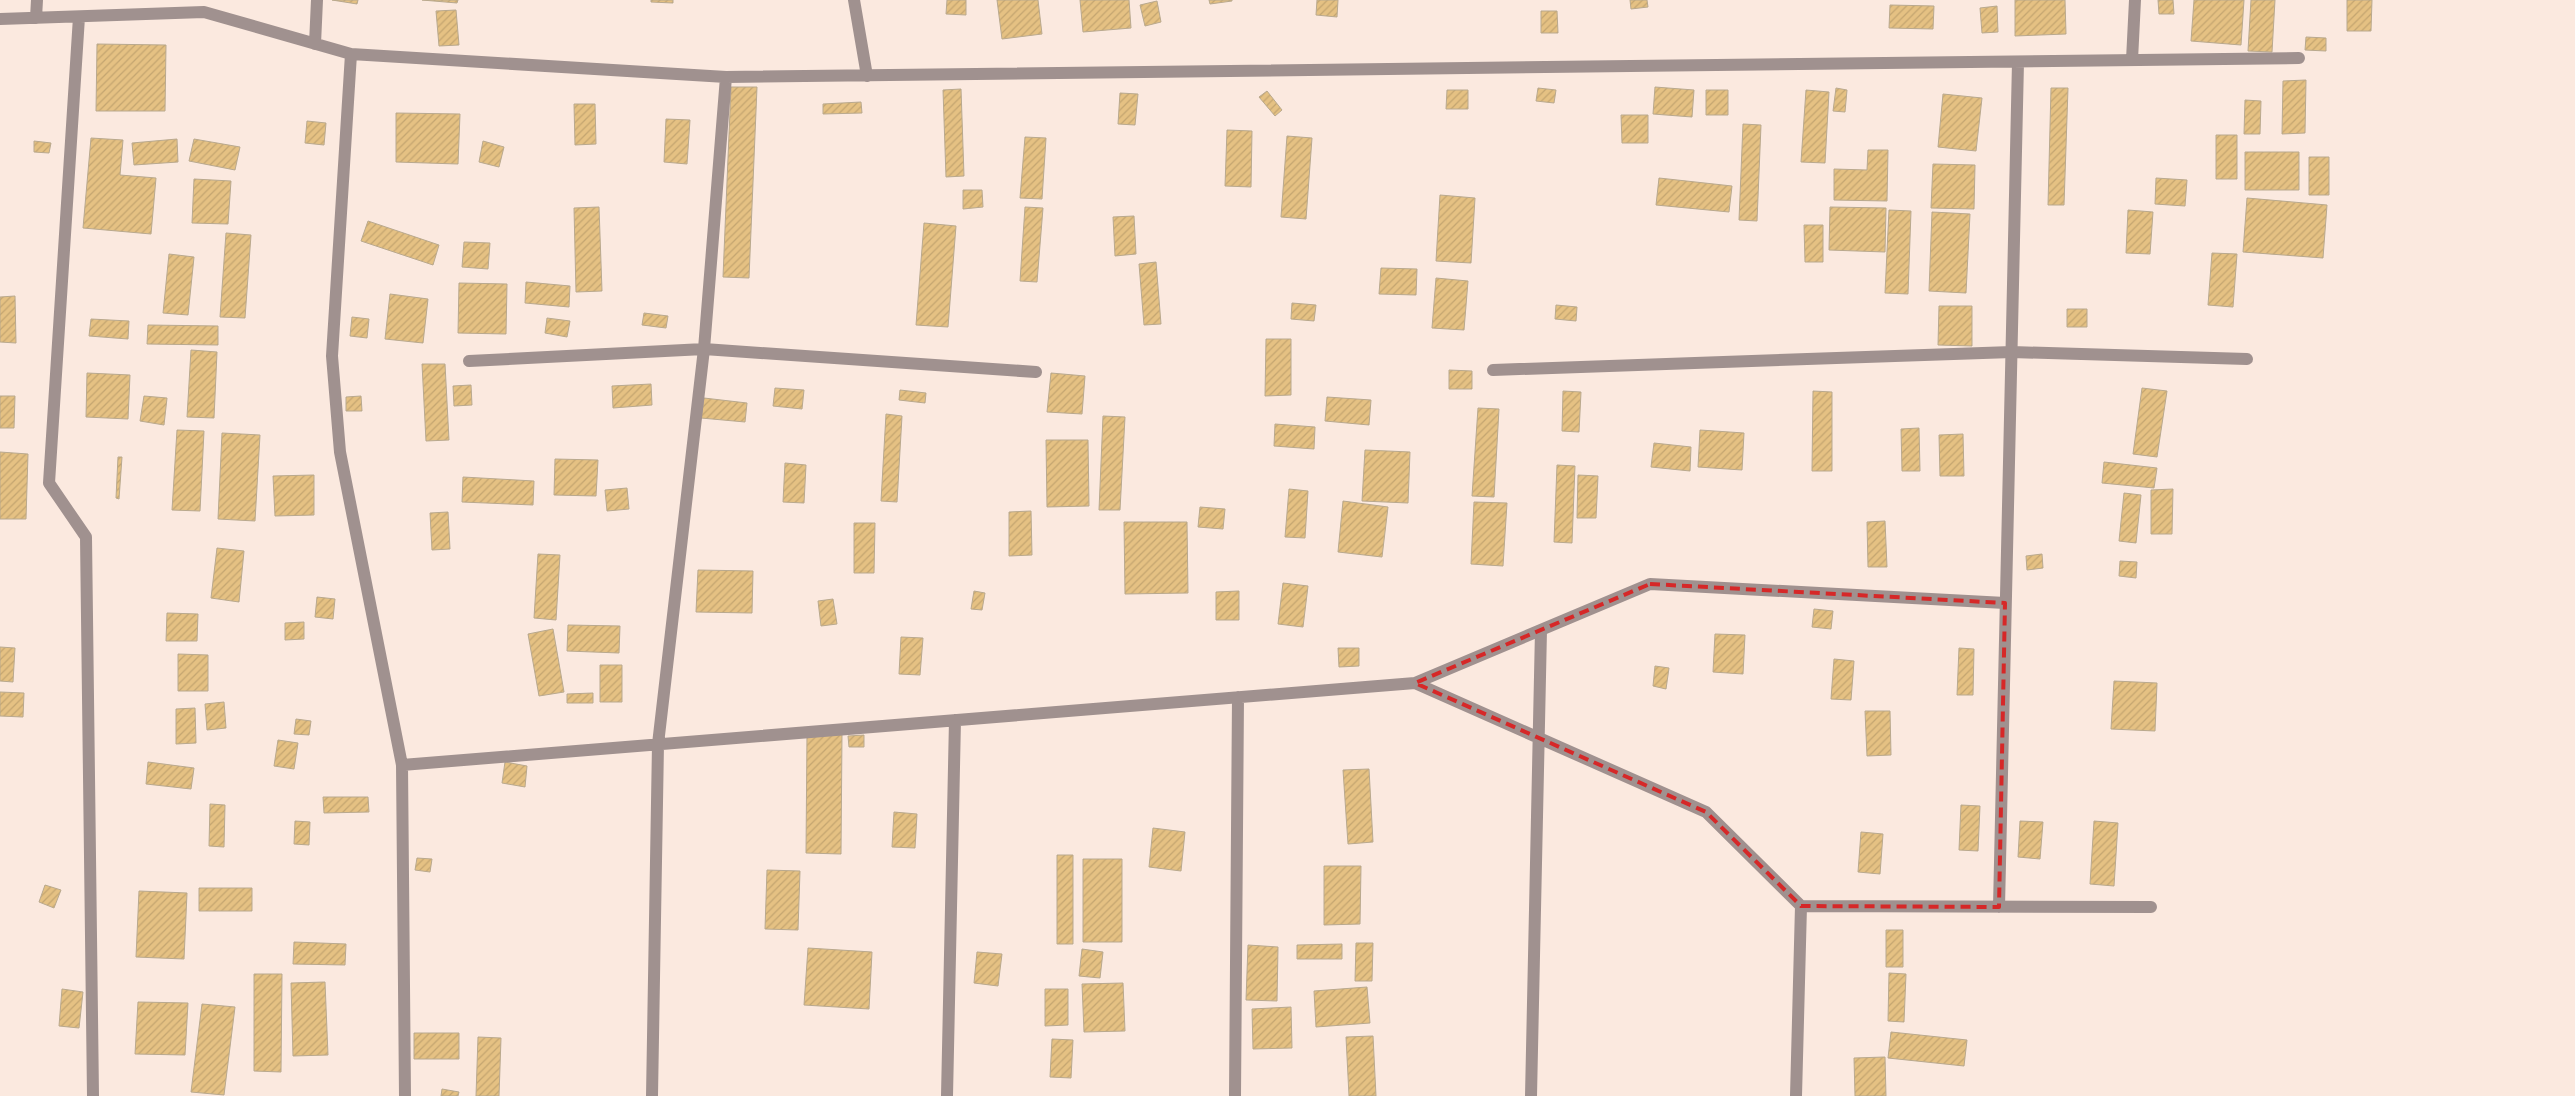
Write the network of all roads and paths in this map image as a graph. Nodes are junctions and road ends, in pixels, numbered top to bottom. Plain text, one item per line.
1 (37, 0) edge
2 (317, 0) edge
3 (854, 0) edge
4 (2135, 0) edge
5 (79, 17) junction
6 (36, 18) junction
7 (0, 19) edge
8 (315, 44) junction
9 (351, 54) junction
10 (2299, 58) dead end
11 (2132, 60) junction
12 (2018, 62) junction
13 (867, 76) junction
14 (726, 78) junction
15 (704, 349) junction
16 (2012, 352) junction
17 (2247, 359) dead end
18 (469, 361) dead end
19 (1493, 370) dead end
20 (1036, 372) dead end
21 (2005, 603) junction
22 (1540, 630) junction
23 (1415, 683) junction
24 (1238, 697) junction
25 (955, 720) junction
26 (1538, 738) junction
27 (658, 744) junction
28 (402, 765) junction
29 (1801, 906) junction
30 (1999, 907) junction
31 (2151, 907) dead end
32 (93, 1096) edge
33 (405, 1096) edge
34 (652, 1096) edge
35 (947, 1096) edge
36 (1235, 1096) edge
37 (1531, 1096) edge
38 (1796, 1096) edge

1 - 6 street
2 - 8 street
3 - 13 street
4 - 11 street
5 - 6 street
5 - 8 street
5 - 32 street
6 - 7 street
8 - 9 street
9 - 14 street
9 - 28 street
10 - 11 street
11 - 12 street
12 - 13 street
12 - 16 street
13 - 14 street
14 - 15 street
15 - 18 street
15 - 20 street
15 - 27 street
16 - 17 street
16 - 19 street
16 - 21 street
21 - 22 street
21 - 30 street
22 - 23 street
22 - 26 street
23 - 24 street
23 - 26 street
24 - 25 street
24 - 36 street
25 - 27 street
25 - 35 street
26 - 29 street
26 - 37 street
27 - 28 street
27 - 34 street
28 - 33 street
29 - 30 street
29 - 38 street
30 - 31 street

